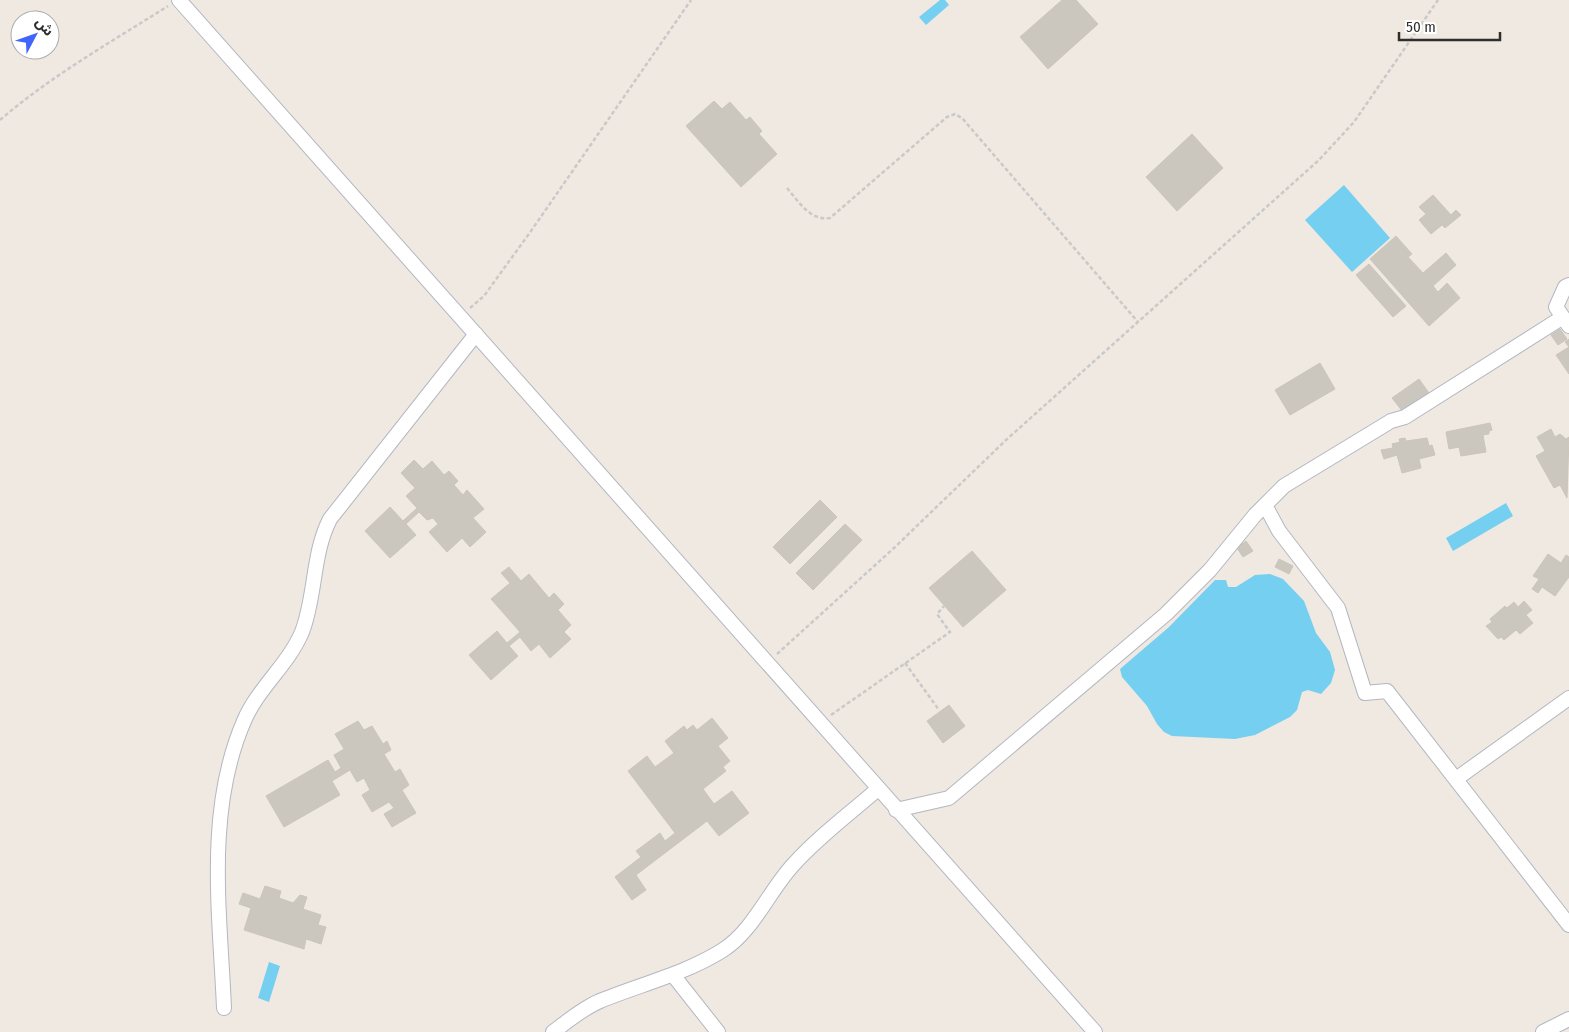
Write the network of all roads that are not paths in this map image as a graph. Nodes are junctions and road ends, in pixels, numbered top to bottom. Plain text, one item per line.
1 (174, 2) edge
2 (1569, 285) edge
3 (1566, 321) edge
4 (476, 334) junction
5 (1265, 505) junction
6 (1569, 698) edge
7 (1456, 779) junction
8 (878, 789) junction
9 (896, 810) junction
10 (1569, 925) edge
11 (673, 975) junction
12 (224, 1008) dead end
13 (1569, 1019) edge
14 (553, 1032) edge
15 (718, 1032) edge
16 (1095, 1032) edge
17 (1543, 1032) edge

1 - 4 street
2 - 3 street
3 - 5 street
4 - 8 street
4 - 12 street
5 - 7 street
5 - 9 street
6 - 7 street
7 - 10 street
8 - 9 street
8 - 11 street
9 - 16 street
11 - 14 street
11 - 15 street
13 - 17 street

